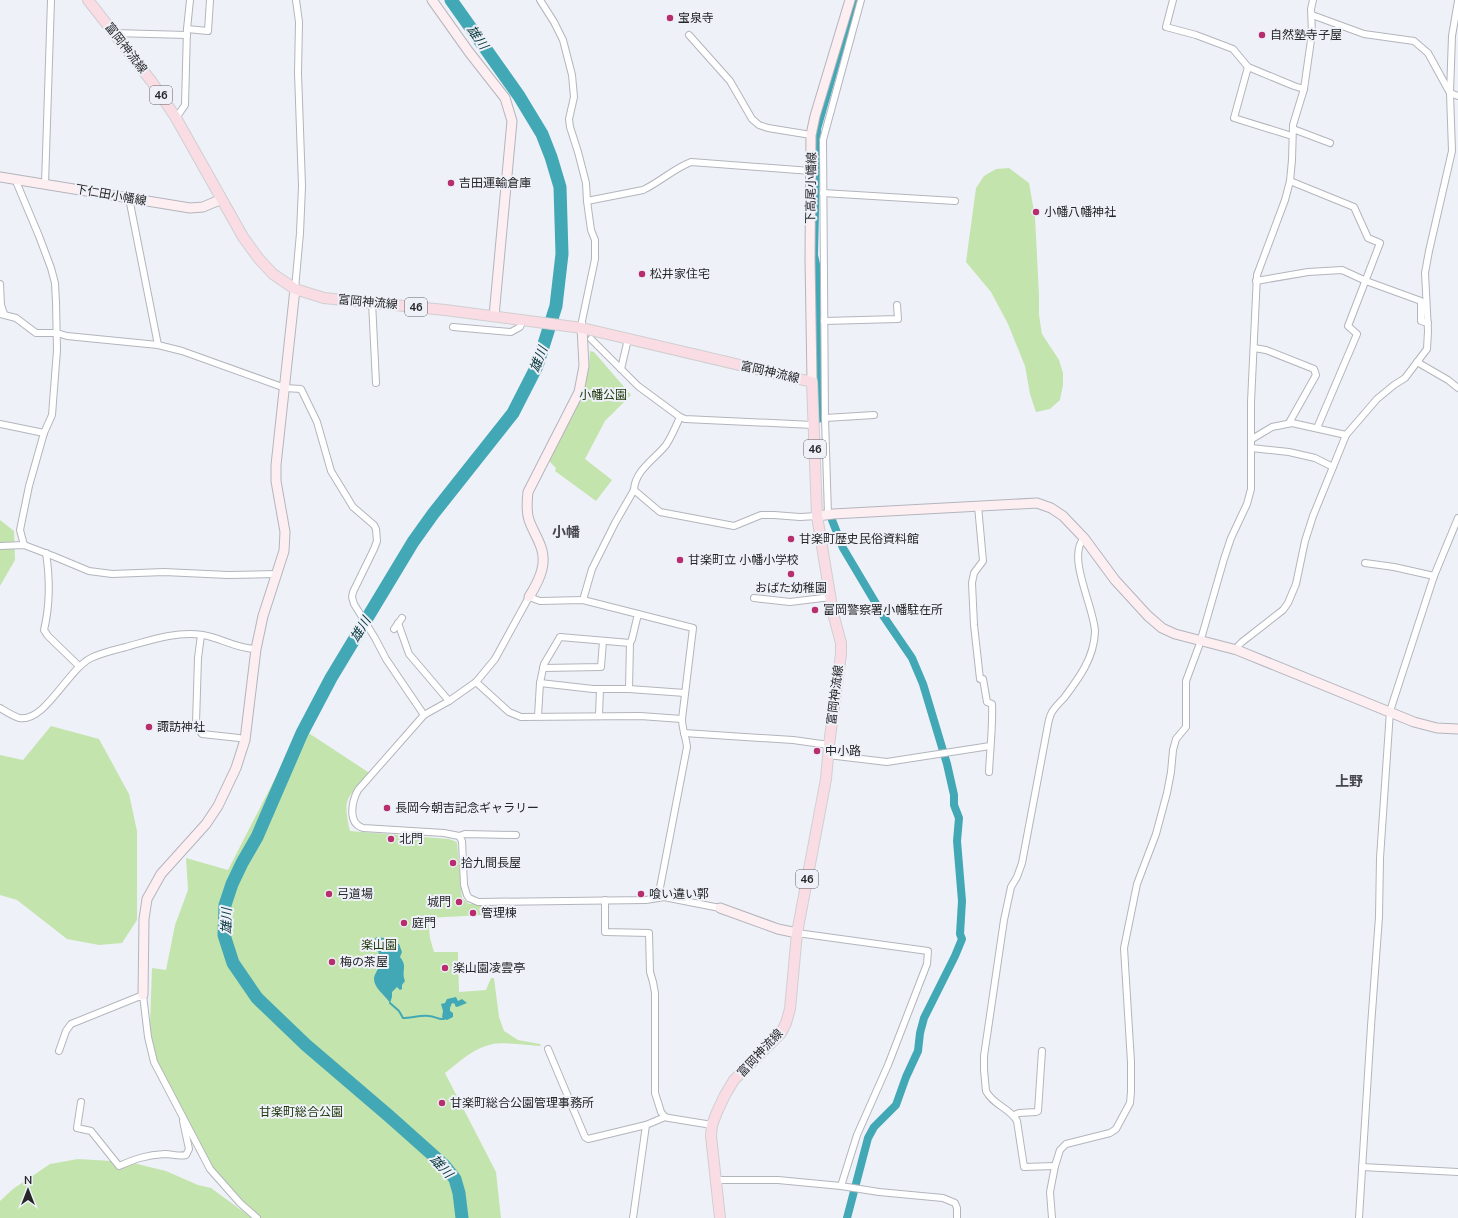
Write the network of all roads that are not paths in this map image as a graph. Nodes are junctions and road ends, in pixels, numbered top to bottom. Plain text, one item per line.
1 (51, 0) edge
2 (88, 0) edge
3 (190, 0) edge
4 (210, 0) edge
5 (296, 0) edge
6 (432, 0) edge
7 (540, 0) edge
8 (850, 0) edge
9 (861, 0) edge
10 (1173, 0) edge
11 (1313, 0) edge
12 (1458, 1) edge
13 (1312, 16) junction
14 (842, 26) junction
15 (854, 30) junction
16 (187, 32) junction
17 (114, 33) junction
18 (688, 35) dead end
19 (1248, 67) junction
20 (1304, 88) junction
21 (1450, 93) junction
22 (1458, 96) edge
23 (176, 118) junction
24 (1293, 129) junction
25 (811, 135) junction
26 (1292, 136) junction
27 (1330, 143) dead end
28 (811, 171) junction
29 (0, 177) edge
30 (15, 179) junction
31 (1290, 181) junction
32 (45, 184) junction
33 (823, 193) junction
34 (129, 198) junction
35 (222, 199) junction
36 (587, 201) junction
37 (954, 201) dead end
38 (1256, 281) junction
39 (1366, 281) junction
40 (0, 284) edge
41 (295, 289) junction
42 (372, 302) junction
43 (897, 304) dead end
44 (2, 314) edge
45 (494, 316) junction
46 (523, 320) junction
47 (824, 321) junction
48 (1428, 324) junction
49 (453, 327) dead end
50 (578, 328) junction
51 (57, 334) junction
52 (592, 339) dead end
53 (628, 339) junction
54 (158, 345) junction
55 (1254, 348) junction
56 (1417, 362) junction
57 (621, 369) junction
58 (812, 382) junction
59 (376, 383) dead end
60 (285, 388) junction
61 (1458, 388) edge
62 (874, 416) dead end
63 (680, 417) junction
64 (825, 418) junction
65 (1290, 423) junction
66 (0, 424) edge
67 (814, 425) junction
68 (1317, 428) junction
69 (44, 433) junction
70 (1346, 435) junction
71 (1252, 439) junction
72 (1251, 448) junction
73 (1333, 467) junction
74 (634, 490) junction
75 (978, 506) junction
76 (828, 515) junction
77 (817, 516) junction
78 (1458, 518) edge
79 (1084, 538) junction
80 (24, 545) junction
81 (0, 546) edge
82 (46, 553) junction
83 (1365, 563) dead end
84 (277, 574) junction
85 (1434, 576) junction
86 (529, 597) junction
87 (831, 597) junction
88 (754, 598) dead end
89 (583, 600) junction
90 (638, 614) junction
91 (398, 624) dead end
92 (202, 635) junction
93 (1200, 640) junction
94 (603, 641) junction
95 (630, 643) junction
96 (256, 648) junction
97 (1237, 650) junction
98 (79, 666) junction
99 (543, 668) junction
100 (476, 682) junction
101 (540, 683) junction
102 (600, 689) junction
103 (629, 689) junction
104 (685, 693) junction
105 (449, 701) junction
106 (0, 708) edge
107 (1390, 711) junction
108 (424, 715) junction
109 (599, 715) junction
110 (538, 716) junction
111 (682, 719) junction
112 (1458, 729) edge
113 (684, 733) junction
114 (245, 740) junction
115 (990, 746) junction
116 (828, 750) junction
117 (990, 772) dead end
118 (516, 834) dead end
119 (459, 836) junction
120 (658, 898) junction
121 (605, 900) junction
122 (720, 908) joint
123 (796, 933) junction
124 (143, 995) junction
125 (548, 1049) dead end
126 (59, 1051) dead end
127 (1042, 1051) dead end
128 (81, 1102) dead end
129 (1014, 1115) junction
130 (183, 1116) junction
131 (665, 1117) junction
132 (646, 1125) junction
133 (712, 1125) junction
134 (1055, 1166) junction
135 (1362, 1167) junction
136 (1458, 1172) edge
137 (716, 1180) junction
138 (841, 1186) junction
139 (256, 1218) edge
140 (633, 1218) edge
141 (720, 1218) edge
142 (957, 1218) edge
143 (1052, 1218) edge
144 (1359, 1218) edge

1 - 32 street
2 - 17 main road, 富岡神流線 / 46
3 - 16 street
4 - 16 street
5 - 41 street
6 - 45 street
7 - 36 street
8 - 14 street, 下高尾小幡線
9 - 15 street
10 - 19 street
11 - 13 street
12 - 21 street
13 - 20 street
13 - 21 street
14 - 15 street
14 - 25 street, 下高尾小幡線
15 - 33 street
16 - 17 street
16 - 23 street
17 - 23 main road, 富岡神流線 / 46
18 - 25 street
19 - 20 street
19 - 26 street
20 - 24 street
21 - 22 street
21 - 48 street
23 - 35 main road, 富岡神流線 / 46
24 - 26 street
24 - 27 street
25 - 28 street, 下高尾小幡線
26 - 31 street
28 - 36 street
28 - 58 street, 下高尾小幡線
29 - 30 street, 下仁田小幡線
30 - 32 street, 下仁田小幡線
30 - 51 street
31 - 38 street
31 - 39 street
32 - 34 street, 下仁田小幡線
33 - 37 street
33 - 47 street
34 - 35 street, 下仁田小幡線
34 - 54 street
35 - 41 main road, 富岡神流線 / 46
36 - 50 street
38 - 39 street
38 - 55 street
39 - 48 street
39 - 68 street
40 - 44 street
41 - 42 main road, 富岡神流線 / 46
41 - 60 street
42 - 45 main road, 富岡神流線 / 46
42 - 59 street
43 - 47 street
44 - 51 street
45 - 46 main road, 富岡神流線 / 46
46 - 49 street
46 - 50 main road, 富岡神流線 / 46
47 - 64 street
48 - 56 street
50 - 53 main road, 富岡神流線 / 46
50 - 86 street
51 - 54 street
51 - 69 street
52 - 57 street
53 - 57 street
53 - 58 main road, 富岡神流線 / 46
54 - 60 street
55 - 65 street
55 - 71 street
56 - 61 street
56 - 70 street
57 - 63 street
58 - 67 main road, 富岡神流線 / 46
60 - 84 street
60 - 108 street
62 - 64 street
63 - 67 street
63 - 74 street
64 - 76 street
65 - 68 street
65 - 71 street
66 - 69 street
67 - 77 main road, 富岡神流線 / 46
68 - 70 street
69 - 80 street
70 - 73 street
71 - 72 street
72 - 73 street
72 - 93 street
73 - 97 street
74 - 77 street
74 - 89 street
75 - 76 street
75 - 79 street
75 - 115 street
76 - 77 street
77 - 87 main road, 富岡神流線 / 46
78 - 85 street
79 - 93 street
79 - 129 street
80 - 81 street
80 - 82 street
82 - 84 street
82 - 98 street
83 - 85 street
84 - 96 street
85 - 107 street
86 - 89 street
86 - 100 street
87 - 88 street
87 - 116 main road, 富岡神流線 / 46
89 - 90 street
90 - 95 street
90 - 104 street
91 - 105 street
92 - 96 street
92 - 98 street
92 - 114 street
93 - 97 street
93 - 134 street
94 - 95 street
94 - 99 street
94 - 99 street
95 - 103 street
96 - 114 street
97 - 107 street
98 - 106 street
99 - 101 street
100 - 105 street
100 - 110 street
101 - 102 street
101 - 110 street
102 - 103 street
102 - 109 street
103 - 104 street
104 - 111 street
105 - 108 street
107 - 112 street
107 - 135 street
108 - 119 street
109 - 110 street
109 - 111 street
111 - 113 street
113 - 116 street
113 - 120 street
114 - 124 street
115 - 116 street
115 - 117 street
116 - 123 main road, 富岡神流線 / 46
118 - 119 street
119 - 121 street
120 - 121 street
120 - 122 street
121 - 131 street
122 - 123 street
123 - 133 main road, 富岡神流線 / 46
123 - 138 street
124 - 126 street
124 - 130 street
125 - 132 street
127 - 129 street
128 - 130 street
129 - 134 street
130 - 139 street
131 - 132 street
131 - 133 street
132 - 140 street
133 - 137 main road, 富岡神流線 / 46
134 - 143 street
135 - 136 street
135 - 144 street
137 - 138 street
137 - 141 main road, 富岡神流線 / 46
138 - 142 street

